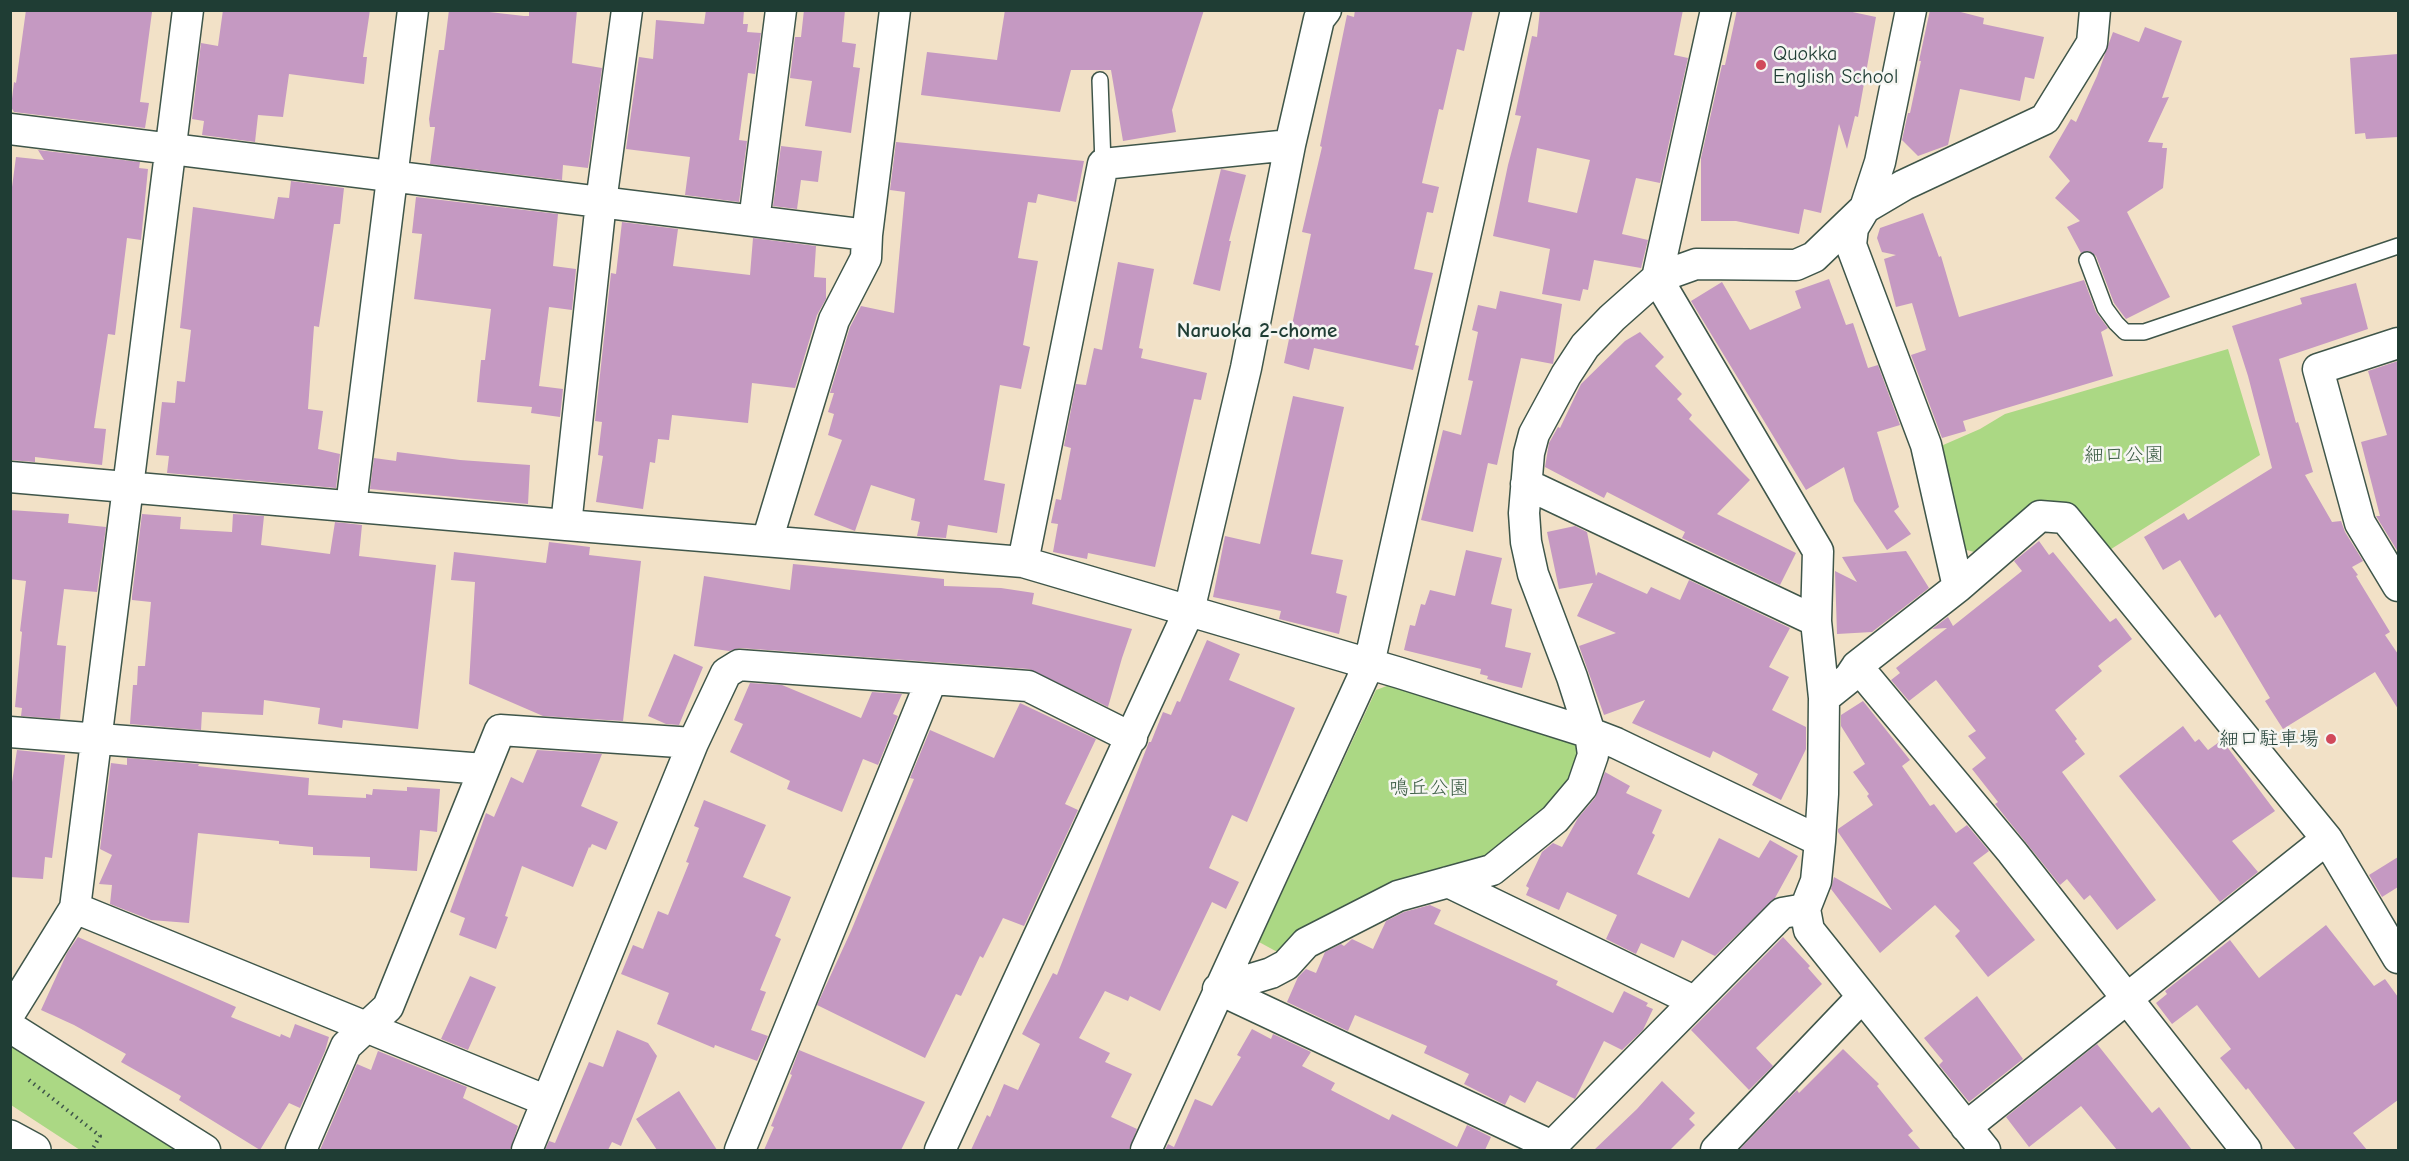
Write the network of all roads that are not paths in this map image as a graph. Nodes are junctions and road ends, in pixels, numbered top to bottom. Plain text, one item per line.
1 (188, 10) edge
2 (413, 10) edge
3 (627, 10) edge
4 (781, 10) edge
5 (895, 10) edge
6 (1326, 10) edge
7 (1516, 10) edge
8 (1716, 10) edge
9 (1911, 10) edge
10 (2095, 10) edge
11 (1100, 80) dead end
12 (10, 129) edge
13 (1290, 145) junction
14 (170, 149) junction
15 (1103, 164) junction
16 (391, 177) junction
17 (601, 202) junction
18 (1865, 208) junction
19 (754, 221) junction
20 (867, 235) junction
21 (2398, 246) edge
22 (2087, 260) dead end
23 (1658, 278) junction
24 (2398, 343) edge
25 (10, 477) edge
26 (1526, 484) junction
27 (127, 487) junction
28 (351, 506) junction
29 (566, 525) junction
30 (767, 541) junction
31 (1023, 562) junction
32 (2398, 586) edge
33 (1958, 587) junction
34 (1189, 611) junction
35 (1816, 621) junction
36 (1369, 664) junction
37 (1857, 666) junction
38 (931, 681) junction
39 (1824, 698) junction
40 (10, 732) edge
41 (1590, 733) junction
42 (96, 738) junction
43 (1132, 738) junction
44 (693, 743) junction
45 (484, 769) junction
46 (2327, 839) junction
47 (1820, 841) junction
48 (1448, 882) junction
49 (75, 908) junction
50 (1804, 909) junction
51 (2398, 958) edge
52 (1218, 989) junction
53 (1862, 997) junction
54 (2127, 999) junction
55 (1694, 1001) junction
56 (10, 1012) edge
57 (10, 1027) edge
58 (365, 1027) junction
59 (547, 1101) junction
60 (1966, 1127) junction
61 (10, 1137) edge
62 (34, 1150) edge
63 (205, 1150) edge
64 (301, 1150) edge
65 (527, 1150) edge
66 (740, 1150) edge
67 (940, 1150) edge
68 (1146, 1150) edge
69 (1717, 1150) edge
70 (1985, 1150) edge
71 (2246, 1150) edge

1 - 14 street
2 - 16 street
3 - 17 street
4 - 19 street
5 - 20 street
6 - 13 street
7 - 36 street
8 - 23 street
9 - 18 street
10 - 18 street
11 - 15 lane
12 - 14 street
13 - 15 street
13 - 34 street
14 - 16 street
14 - 27 street
15 - 31 street
16 - 17 street
16 - 28 street
17 - 19 street
17 - 29 street
18 - 23 street
18 - 33 street
19 - 20 street
20 - 30 street
21 - 22 lane
23 - 26 street
23 - 35 street
24 - 32 street
25 - 27 street
26 - 35 street
26 - 41 street
27 - 28 street
27 - 42 street
28 - 29 street
29 - 30 street
30 - 31 street
31 - 34 street
33 - 37 street
33 - 46 street
34 - 36 street
34 - 43 street
35 - 39 street
36 - 41 street
36 - 52 street
37 - 39 street
37 - 54 street
38 - 43 street
38 - 44 street
38 - 66 street
39 - 47 street
40 - 42 street
41 - 47 street
41 - 48 street
42 - 45 street
42 - 49 street
43 - 67 street
44 - 45 street
44 - 59 street
45 - 58 street
46 - 51 street
46 - 54 street
47 - 50 street
48 - 52 street
48 - 55 street
49 - 56 street
49 - 58 street
50 - 53 street
50 - 55 street
52 - 55 street
52 - 68 street
53 - 60 street
53 - 69 street
54 - 60 street
54 - 71 street
57 - 63 street
58 - 59 street
58 - 64 street
59 - 65 street
60 - 70 street
61 - 62 highway

